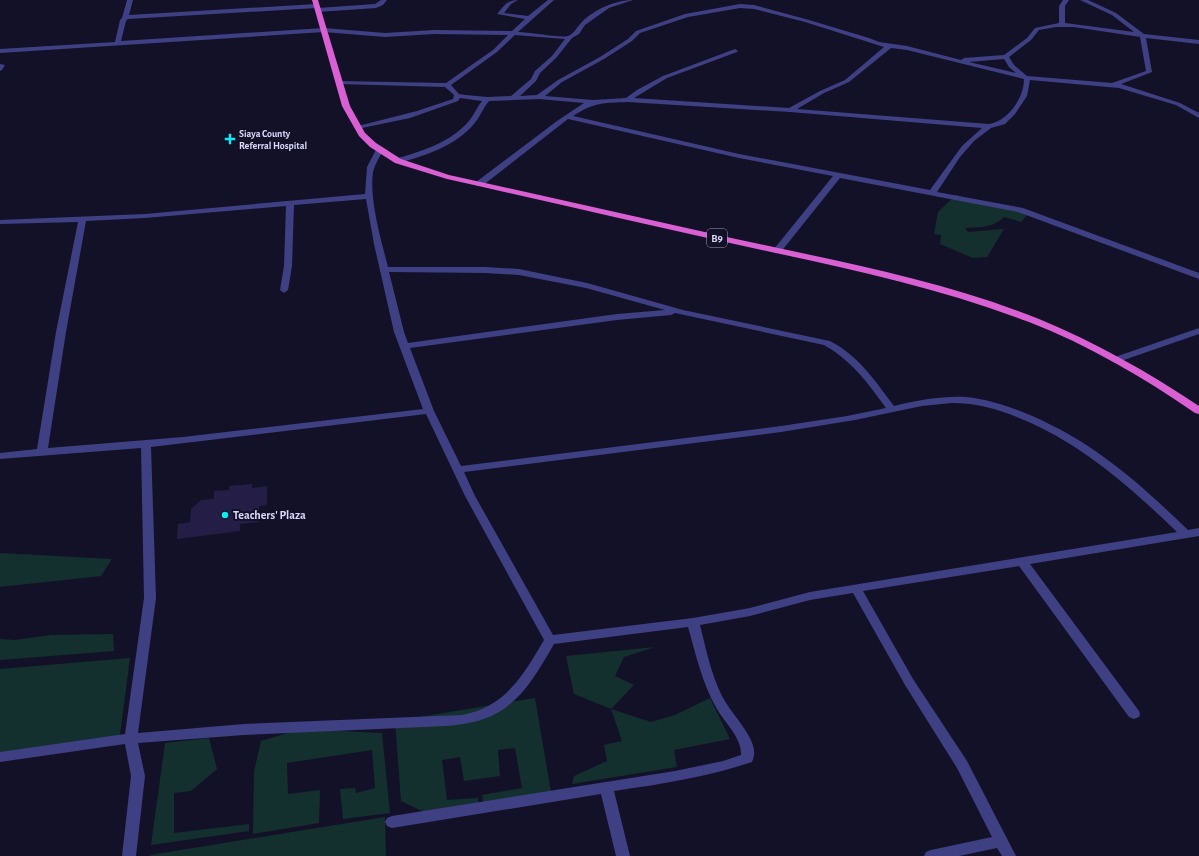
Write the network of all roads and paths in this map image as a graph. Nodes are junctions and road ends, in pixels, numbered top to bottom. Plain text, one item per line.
1 (130, 0) edge
2 (384, 0) edge
3 (515, 0) edge
4 (551, 0) edge
5 (630, 0) edge
6 (1066, 0) edge
7 (1083, 0) edge
8 (725, 2) dead end
9 (316, 5) edge
10 (734, 6) junction
11 (125, 18) junction
12 (529, 18) junction
13 (1062, 25) junction
14 (324, 30) junction
15 (514, 33) junction
16 (1143, 36) junction
17 (569, 38) junction
18 (1199, 42) edge
19 (118, 43) junction
20 (889, 46) junction
21 (0, 51) edge
22 (735, 51) dead end
23 (1006, 57) junction
24 (954, 60) junction
25 (1029, 79) junction
26 (339, 82) junction
27 (447, 85) junction
28 (1113, 85) junction
29 (457, 95) junction
30 (539, 97) junction
31 (513, 98) junction
32 (487, 99) junction
33 (628, 100) junction
34 (594, 102) junction
35 (790, 110) junction
36 (1199, 116) edge
37 (568, 117) junction
38 (989, 126) junction
39 (357, 127) junction
40 (380, 150) junction
41 (398, 160) junction
42 (838, 175) junction
43 (479, 184) junction
44 (933, 192) junction
45 (369, 196) junction
46 (290, 204) junction
47 (82, 218) junction
48 (0, 222) edge
49 (778, 252) junction
50 (384, 269) junction
51 (1199, 276) edge
52 (284, 290) dead end
53 (682, 312) junction
54 (1199, 331) edge
55 (404, 346) junction
56 (1115, 360) junction
57 (891, 408) junction
58 (428, 411) junction
59 (1199, 411) edge
60 (146, 444) junction
61 (42, 451) junction
62 (0, 456) edge
63 (457, 470) junction
64 (1199, 532) edge
65 (1185, 534) junction
66 (1022, 561) junction
67 (856, 588) junction
68 (693, 622) junction
69 (550, 640) junction
70 (1134, 714) dead end
71 (131, 739) junction
72 (0, 757) edge
73 (606, 787) junction
74 (392, 822) dead end
75 (1000, 841) junction
76 (129, 856) edge
77 (623, 856) edge
78 (931, 856) edge
79 (1009, 856) edge

1 - 11 street
2 - 9 street
3 - 12 street
4 - 12 street
5 - 17 street
6 - 13 street
7 - 16 street
8 - 10 street
9 - 11 street
9 - 14 highway, B9
10 - 20 street
10 - 30 street
11 - 19 street
12 - 15 street
13 - 16 street
13 - 23 street
14 - 15 street
14 - 19 street
14 - 26 highway, B9
15 - 17 street
15 - 27 street
16 - 18 street
16 - 28 street
17 - 31 street
19 - 21 street
20 - 24 street
20 - 35 street
22 - 33 street
23 - 24 street
23 - 25 street
24 - 25 street
25 - 28 street
25 - 38 street
26 - 27 street
26 - 39 highway, B9
27 - 29 street
28 - 36 street
29 - 32 street
29 - 39 street
30 - 31 street
30 - 34 street
31 - 32 street
32 - 41 street
33 - 34 street
33 - 35 street
34 - 37 street
35 - 38 street
37 - 42 street
37 - 43 street
38 - 44 street
39 - 40 highway, B9
40 - 41 highway, B9
40 - 45 street
41 - 43 highway, B9
42 - 44 street
42 - 49 street
43 - 49 highway, B9
44 - 51 street
45 - 46 street
45 - 50 street
46 - 47 street
46 - 52 street
47 - 48 street
47 - 61 street
49 - 56 highway, B9
50 - 53 street
50 - 55 street
53 - 55 street
53 - 57 street
54 - 56 street
55 - 58 street
56 - 59 highway, B9
57 - 63 street
57 - 65 street
58 - 60 street
58 - 63 street
60 - 61 street
60 - 71 street
61 - 62 street
63 - 69 street
64 - 65 street
65 - 66 street
66 - 67 street
66 - 70 street
67 - 68 street
67 - 75 street
68 - 69 street
68 - 73 street
69 - 71 street
71 - 72 street
71 - 76 street
73 - 74 street
73 - 77 street
75 - 78 street
75 - 79 street

